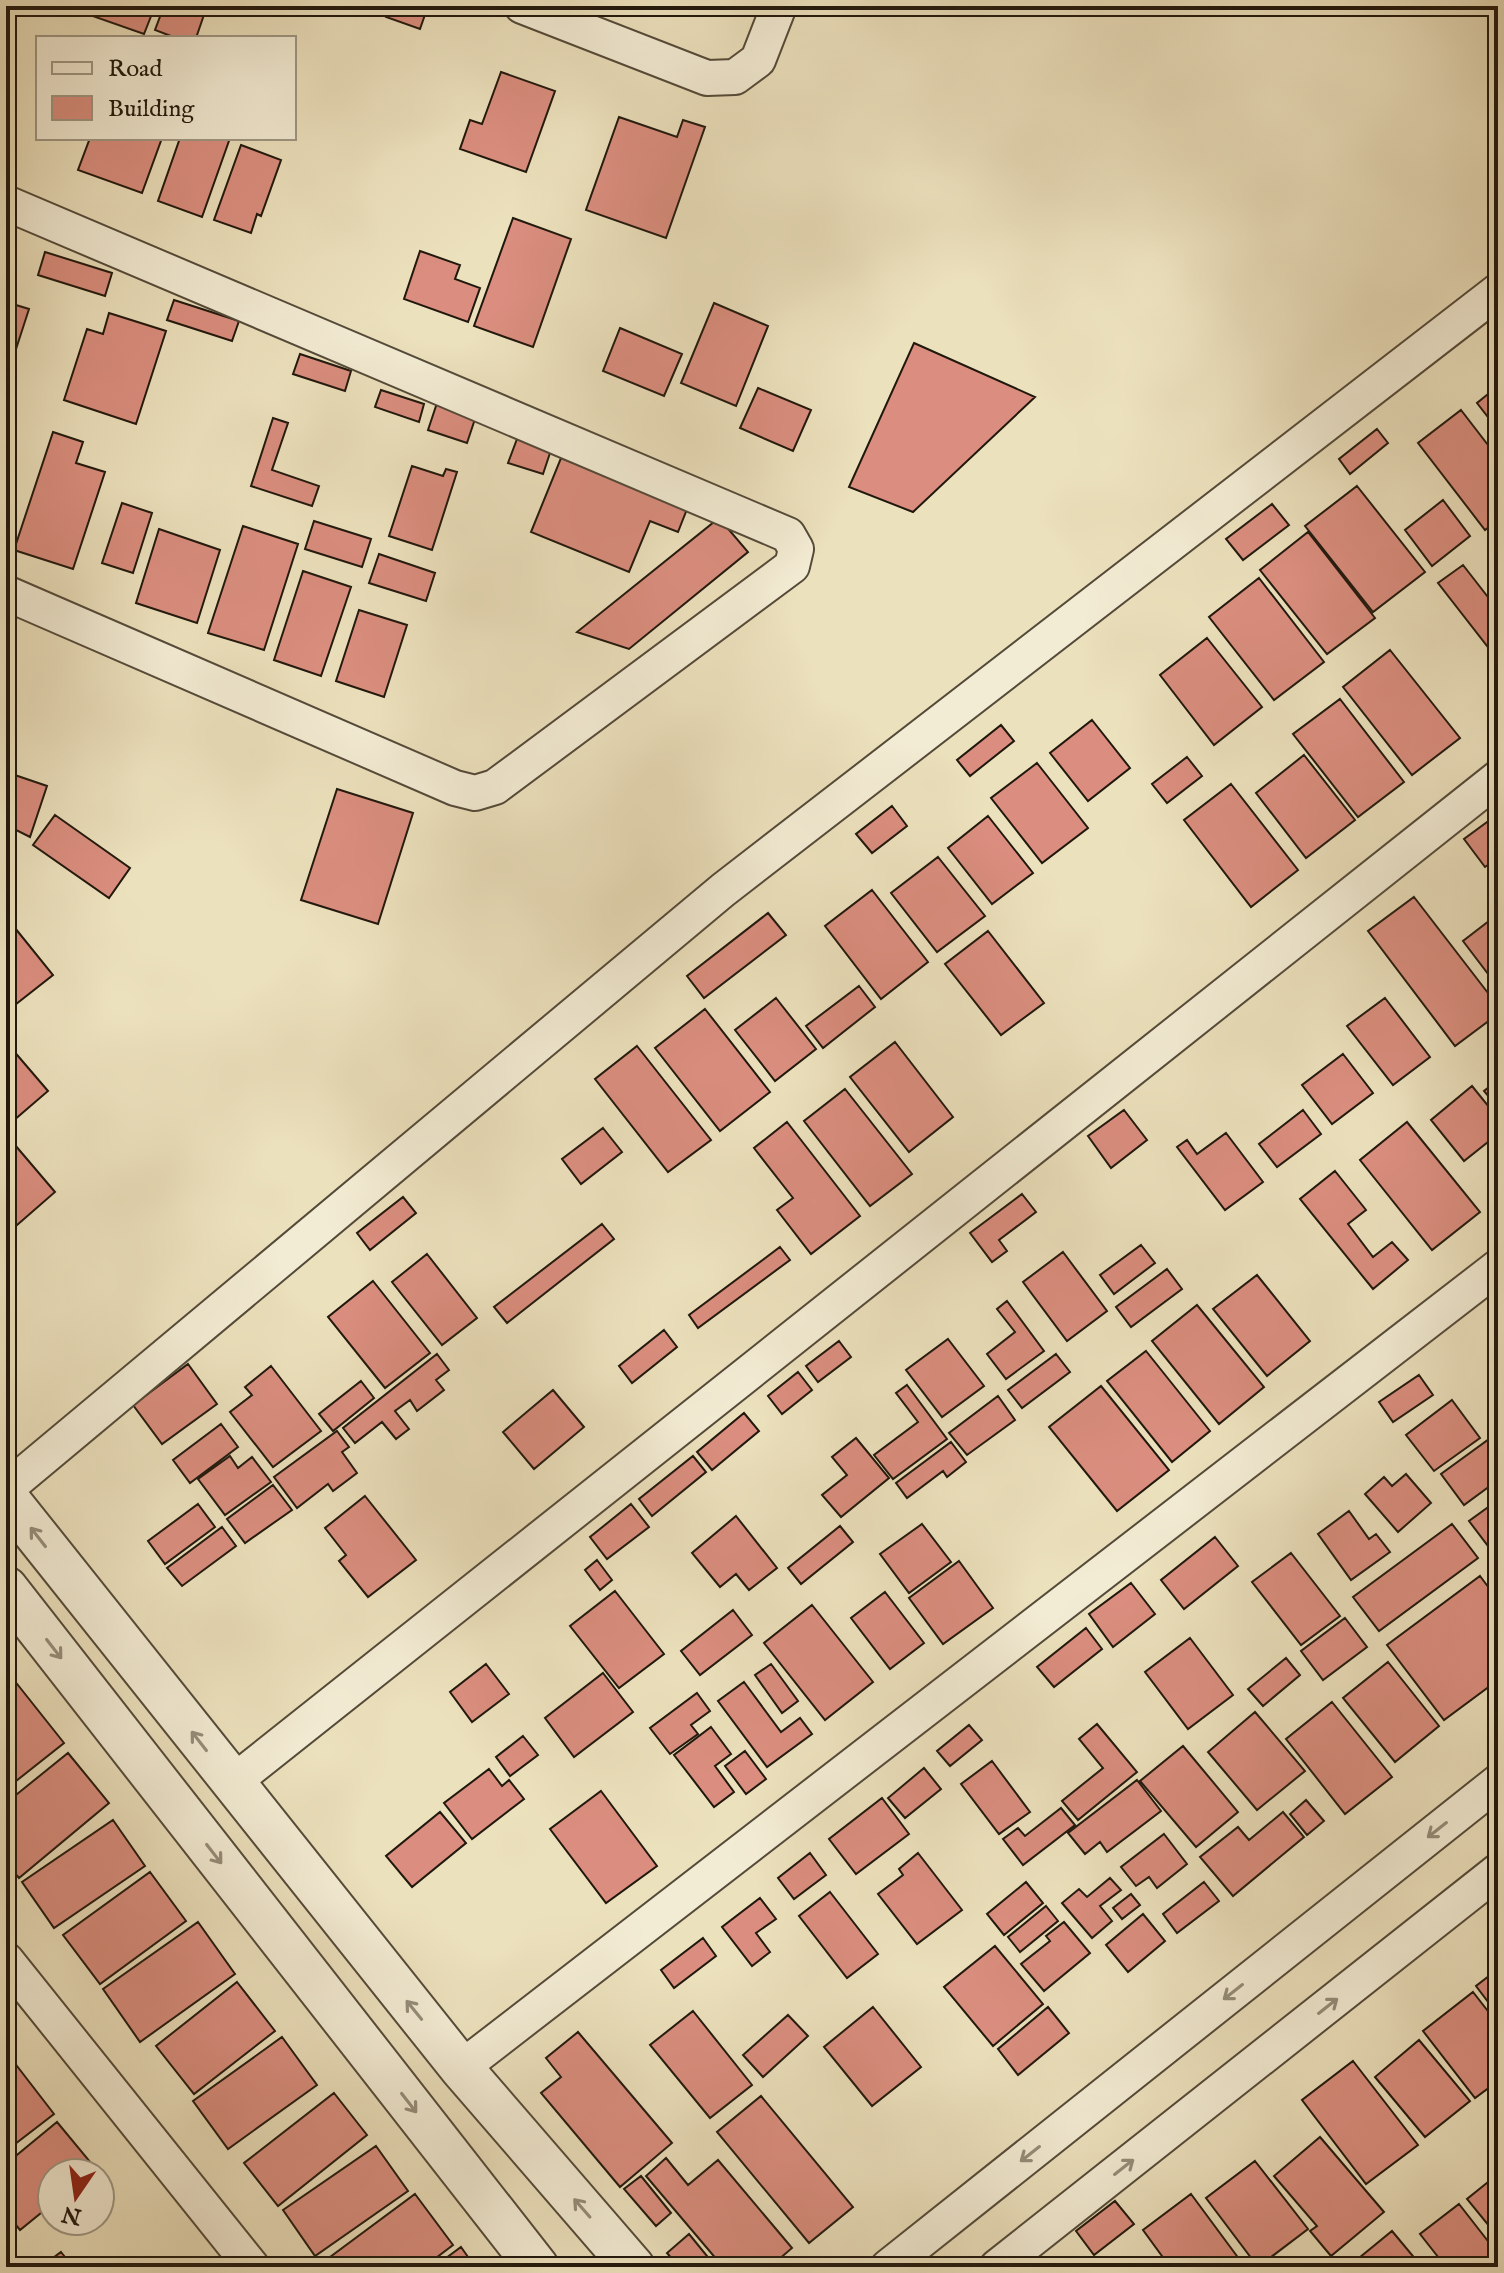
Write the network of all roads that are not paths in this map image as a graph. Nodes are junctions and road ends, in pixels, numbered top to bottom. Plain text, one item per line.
1 (522, 6) edge
2 (779, 6) edge
3 (6, 203) edge
4 (1498, 291) edge
5 (6, 593) edge
6 (1498, 778) edge
7 (1498, 1267) edge
8 (6, 1489) edge
9 (6, 1497) edge
10 (6, 1588) edge
11 (1498, 1782) edge
12 (232, 1783) junction
13 (1498, 1871) edge
14 (6, 1960) edge
15 (461, 2068) junction
16 (252, 2267) edge
17 (537, 2267) edge
18 (633, 2267) edge
19 (888, 2267) edge
20 (997, 2267) edge

1 - 2 street
3 - 5 street
4 - 8 street
6 - 12 street
7 - 15 street
12 -> 9 street
10 -> 17 street
11 -> 19 street
15 -> 12 street
20 -> 13 street
14 - 16 street
18 -> 15 street

